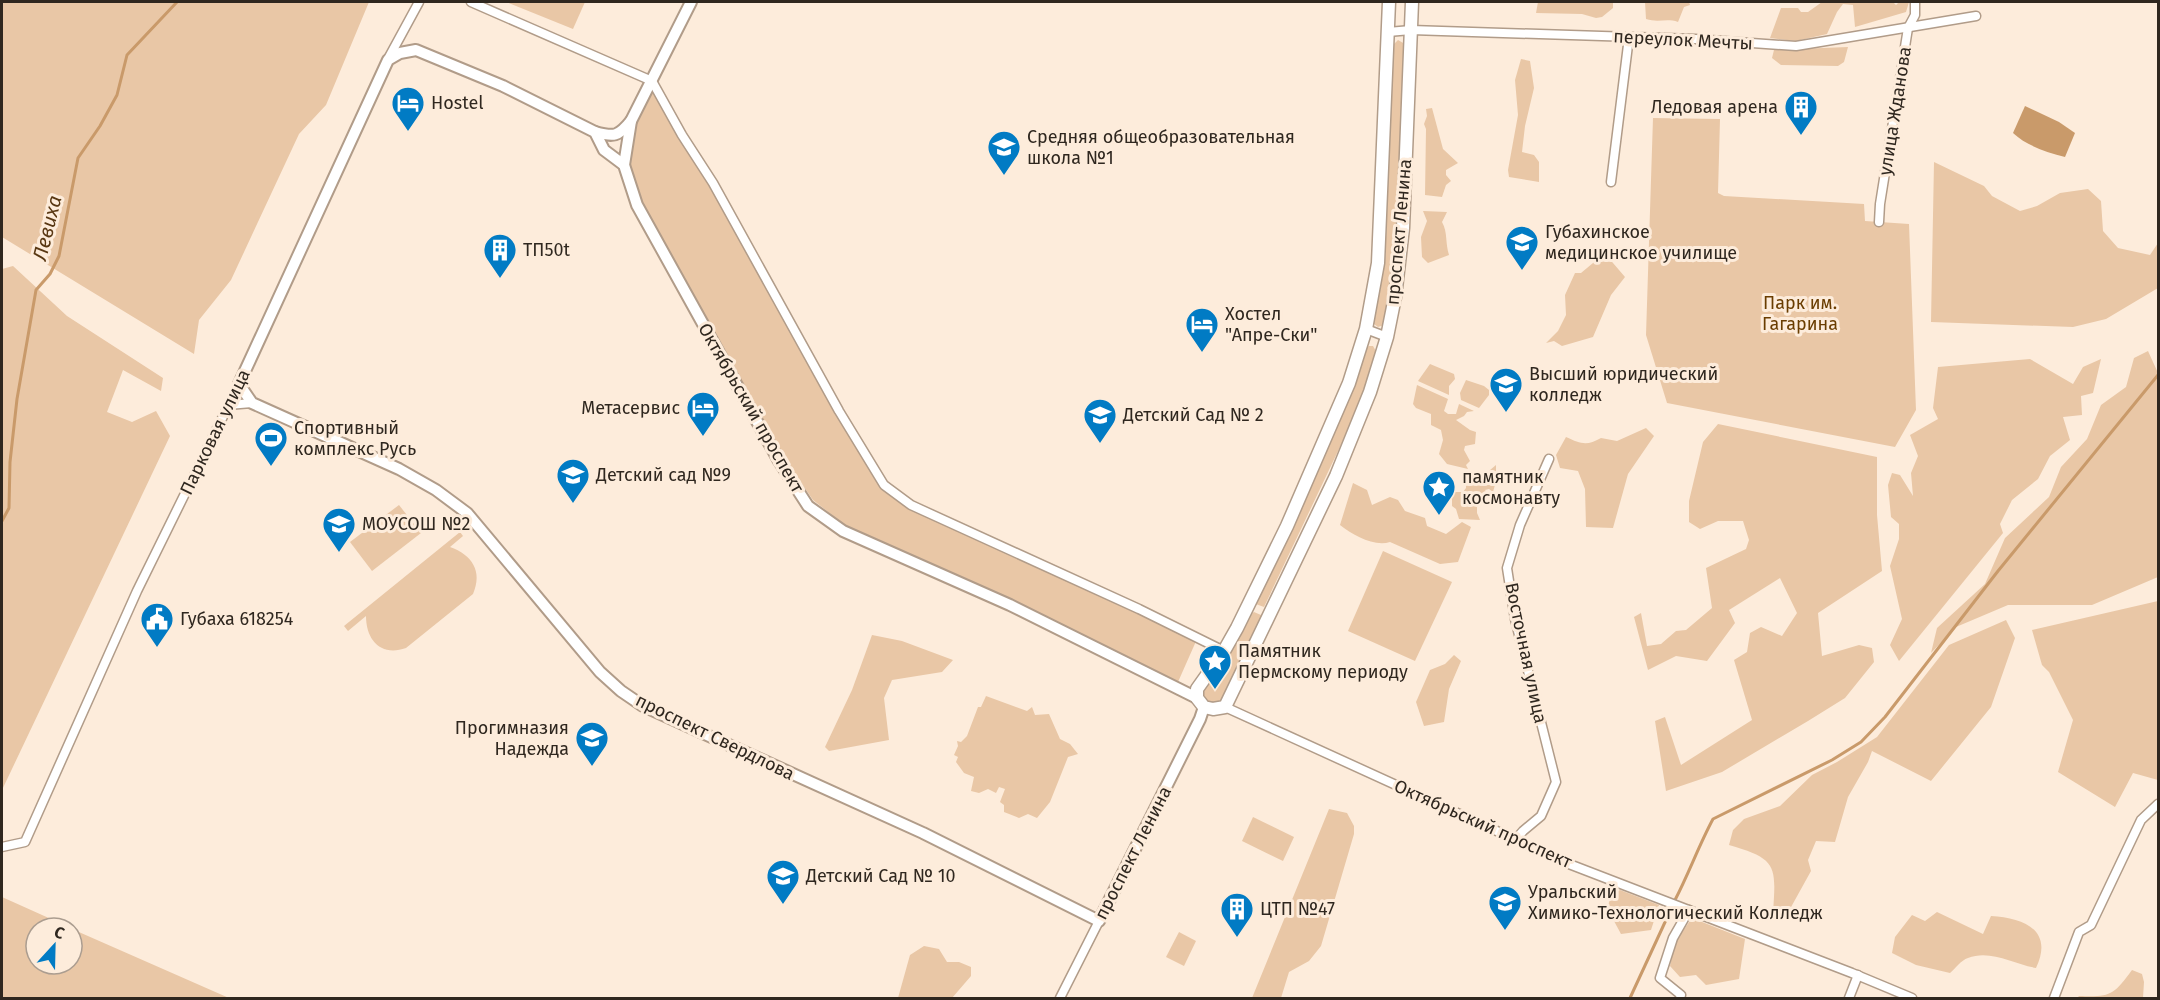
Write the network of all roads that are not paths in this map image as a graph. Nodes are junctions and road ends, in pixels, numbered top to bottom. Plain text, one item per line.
1 (419, 2) edge
2 (471, 2) edge
3 (691, 2) edge
4 (1389, 2) edge
5 (1412, 2) edge
6 (1915, 2) edge
7 (1976, 16) dead end
8 (1908, 28) junction
9 (1411, 30) junction
10 (1388, 32) junction
11 (1629, 37) junction
12 (388, 60) junction
13 (652, 81) junction
14 (631, 121) junction
15 (595, 132) junction
16 (624, 165) junction
17 (1611, 182) dead end
18 (1879, 222) dead end
19 (1366, 329) junction
20 (1387, 337) junction
21 (239, 384) junction
22 (252, 403) junction
23 (228, 405) junction
24 (1549, 459) dead end
25 (1248, 608) junction
26 (1268, 617) junction
27 (1224, 651) junction
28 (1201, 703) junction
29 (1225, 707) junction
30 (2158, 804) edge
31 (1516, 840) junction
32 (2, 848) edge
33 (1689, 910) junction
34 (1099, 921) junction
35 (1858, 975) junction
36 (1060, 999) edge
37 (1680, 999) edge
38 (1849, 999) edge
39 (1912, 999) edge
40 (2054, 999) edge

1 - 12 street, Парковая улица
2 - 13 street
3 - 13 street
4 - 10 main road, проспект Ленина
5 - 9 main road, проспект Ленина
6 - 8 street, улица Жданова
7 - 8 street, переулок Мечты
8 - 11 street, переулок Мечты
8 - 18 street, улица Жданова
9 - 10 street, переулок Мечты
9 - 11 street, переулок Мечты
9 - 20 main road, проспект Ленина
10 - 19 main road, проспект Ленина
11 - 17 street
12 - 15 street
12 - 21 street, Парковая улица
13 - 14 street
13 - 27 street
14 - 15 street
14 - 16 street
15 - 16 street
16 - 28 street, Октябрьский проспект
19 - 20 street
19 - 25 main road, проспект Ленина
20 - 26 main road, проспект Ленина
21 - 22 street
21 - 23 street, Парковая улица
22 - 23 street
22 - 34 street, проспект Свердлова
23 - 32 street, Парковая улица
24 - 31 street, Восточная улица
25 - 26 main road
25 - 27 main road, проспект Ленина
26 - 29 main road, проспект Ленина
27 - 28 main road, проспект Ленина
28 - 29 main road
28 - 34 street, проспект Ленина
29 - 31 street, Октябрьский проспект
30 - 40 street
31 - 33 street, Октябрьский проспект
33 - 35 street, Октябрьский проспект
33 - 37 street
34 - 36 street, проспект Ленина
35 - 38 street
35 - 39 street, Октябрьский проспект

